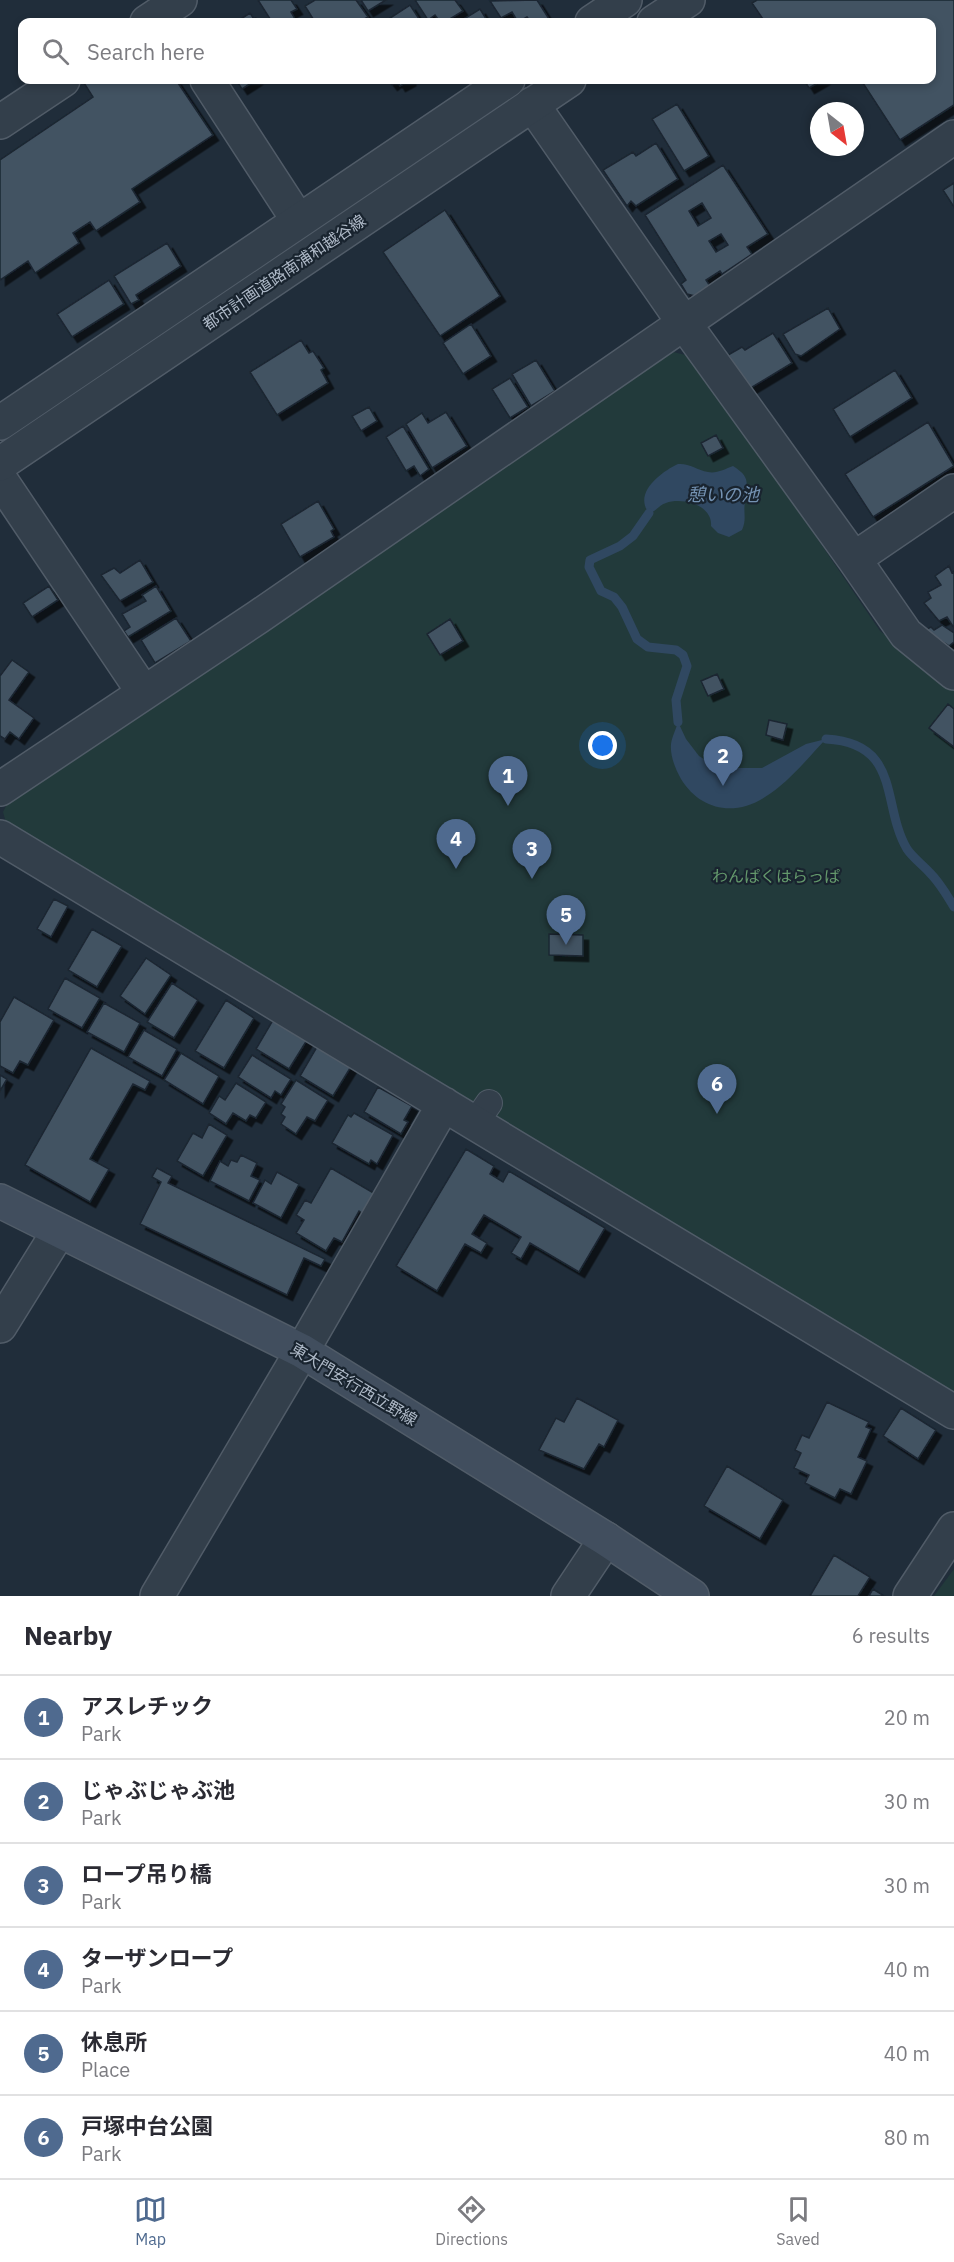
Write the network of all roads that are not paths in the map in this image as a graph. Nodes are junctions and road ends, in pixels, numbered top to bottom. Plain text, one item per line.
1 (625, 0) edge
2 (688, 0) edge
3 (598, 18) edge
4 (660, 18) edge
5 (57, 84) edge
6 (210, 84) edge
7 (502, 84) edge
8 (562, 84) edge
9 (532, 104) junction
10 (0, 122) edge
11 (954, 137) edge
12 (298, 220) junction
13 (684, 323) junction
14 (0, 423) edge
15 (0, 464) edge
16 (0, 479) edge
17 (954, 491) edge
18 (854, 559) junction
19 (954, 673) edge
20 (144, 693) junction
21 (0, 789) edge
22 (0, 837) edge
23 (444, 1104) junction
24 (0, 1201) edge
25 (59, 1231) junction
26 (0, 1326) edge
27 (302, 1351) junction
28 (954, 1412) edge
29 (954, 1529) edge
30 (606, 1539) junction
31 (157, 1596) edge
32 (568, 1596) edge
33 (692, 1596) edge
34 (910, 1596) edge

1 - 3 street
2 - 4 street
5 - 10 street
6 - 12 street
7 - 12 street
8 - 9 street, 都市計画道路南浦和越谷線
9 - 13 street
9 - 15 street, 都市計画道路南浦和越谷線
11 - 13 street
12 - 14 street
13 - 18 street
13 - 20 street
16 - 20 street
17 - 18 street
18 - 19 street
20 - 21 street
22 - 23 street
23 - 27 street
23 - 28 street
24 - 25 main road, 東大門安行西立野線
25 - 26 street
25 - 27 main road, 東大門安行西立野線
27 - 30 main road, 東大門安行西立野線
27 - 31 street
29 - 34 street
30 - 32 street
30 - 33 main road, 東大門安行西立野線

